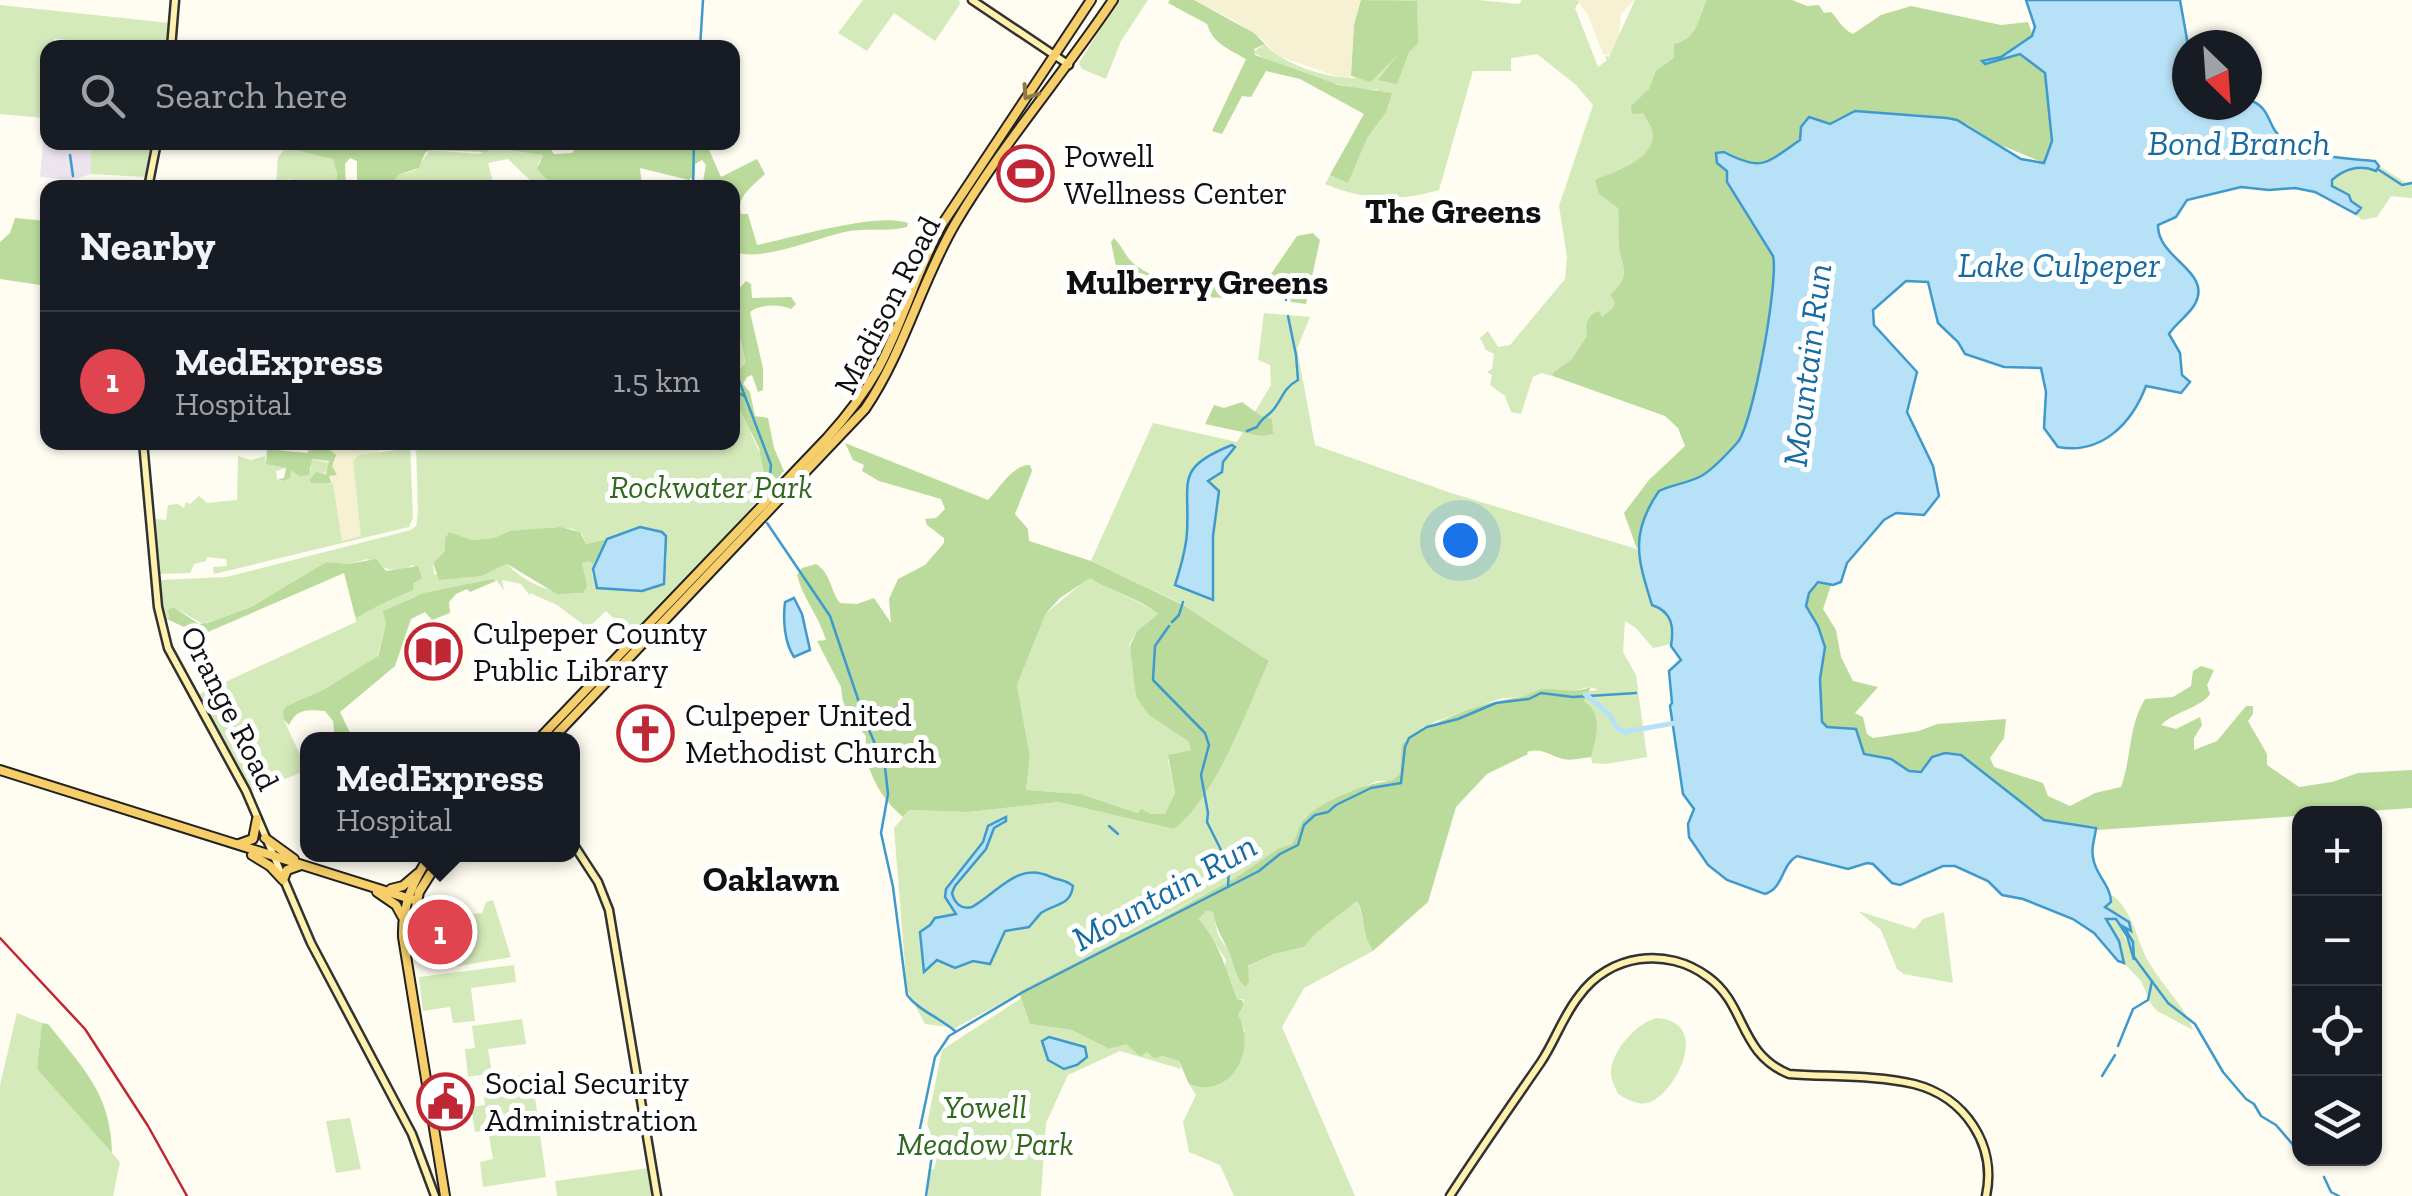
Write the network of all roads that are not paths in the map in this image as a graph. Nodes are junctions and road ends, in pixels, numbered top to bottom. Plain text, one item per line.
1 (175, 0) edge
2 (972, 0) edge
3 (1092, 0) edge
4 (1113, 0) edge
5 (172, 40) edge
6 (1054, 55) junction
7 (1069, 65) junction
8 (155, 150) edge
9 (150, 180) edge
10 (145, 450) edge
11 (546, 732) edge
12 (559, 732) edge
13 (0, 770) edge
14 (258, 820) junction
15 (265, 838) junction
16 (226, 842) junction
17 (580, 854) edge
18 (273, 857) junction
19 (426, 862) edge
20 (437, 862) edge
21 (301, 865) junction
22 (420, 870) junction
23 (283, 880) junction
24 (369, 886) junction
25 (382, 890) junction
26 (411, 900) junction
27 (403, 920) junction
28 (407, 952) junction
29 (434, 1196) edge
30 (445, 1196) edge
31 (657, 1196) edge
32 (1450, 1196) edge
33 (1986, 1196) edge

1 - 5 street
2 - 6 street
3 - 6 main road, Madison Road
4 - 7 main road, Madison Road
6 - 7 street
6 -> 11 main road, Madison Road
7 - 12 main road, Madison Road
8 - 9 street
10 - 14 street, Orange Road
13 - 16 main road
14 - 15 street, Orange Road
14 - 16 main road
15 - 18 street, Orange Road
15 - 21 main road
16 - 18 main road
16 - 23 main road
17 - 31 street
18 - 21 main road
18 - 23 street, Orange Road
19 - 22 main road
20 - 26 main road
21 - 23 main road
21 - 24 main road
22 - 25 main road
22 - 26 main road
23 - 29 street, Orange Road
24 - 25 main road
24 - 27 main road
25 - 26 main road
26 - 27 main road
26 - 28 main road
27 - 28 main road
28 - 30 main road
32 - 33 street

